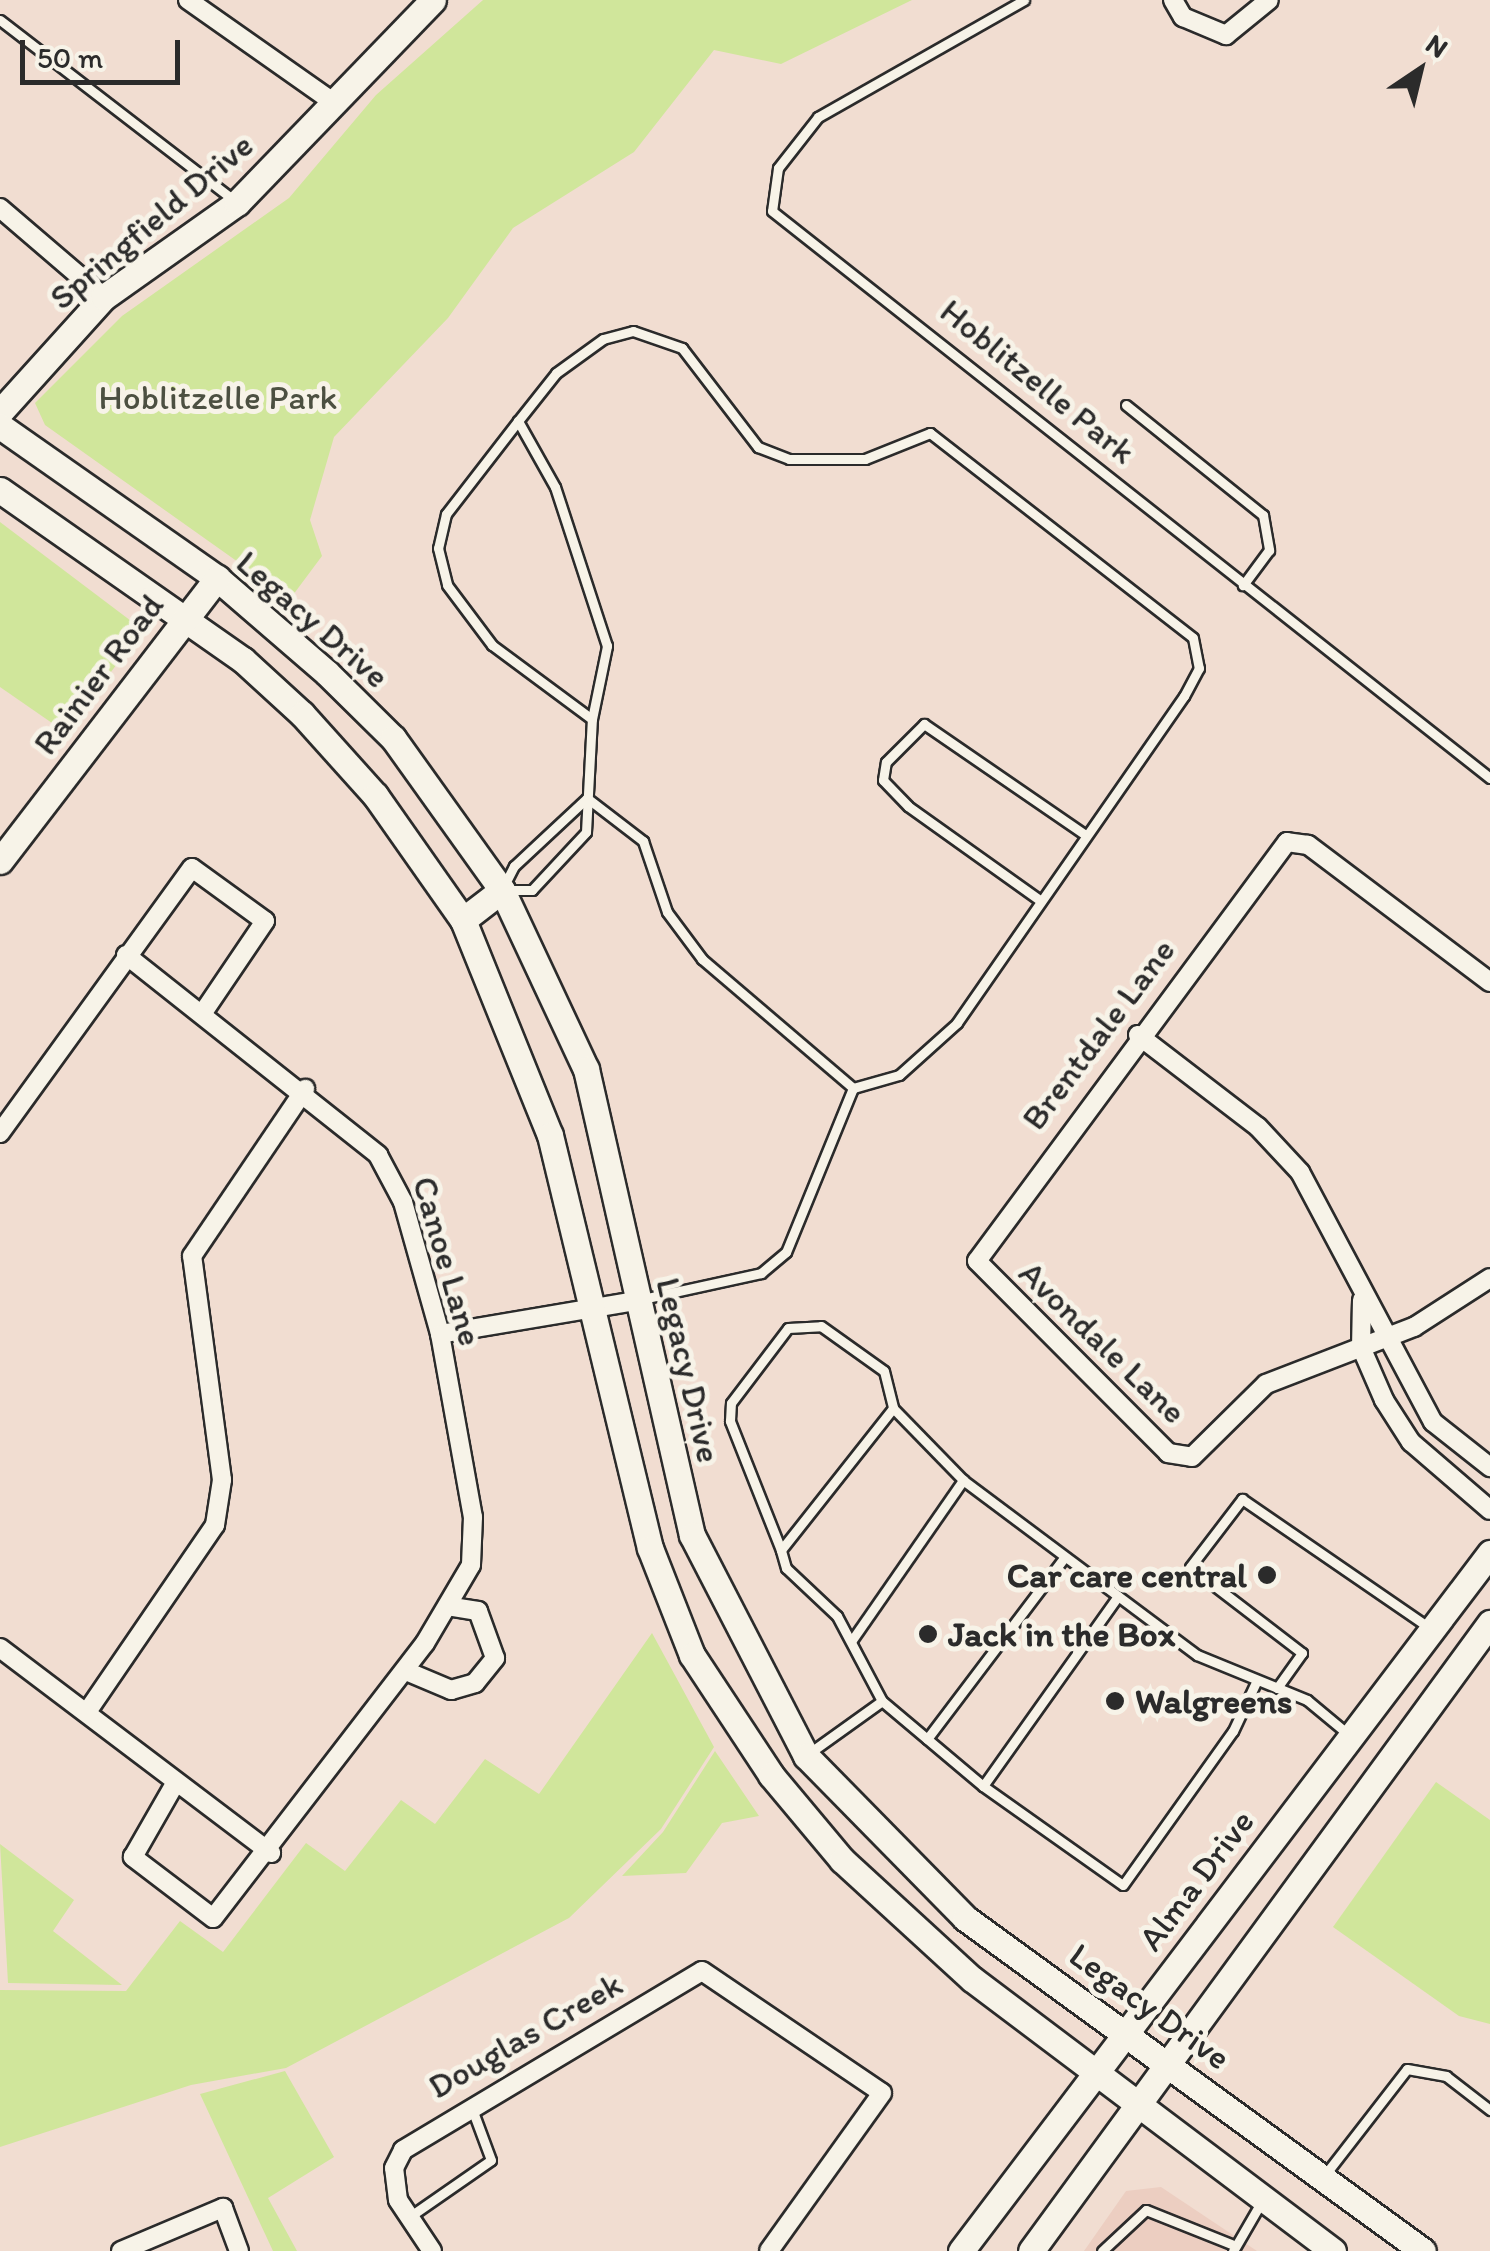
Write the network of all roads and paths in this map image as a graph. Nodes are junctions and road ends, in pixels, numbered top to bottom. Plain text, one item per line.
1 (188, 0) edge
2 (1024, 0) edge
3 (1173, 0) edge
4 (1269, 0) edge
5 (425, 2) edge
6 (0, 20) edge
7 (332, 102) junction
8 (237, 203) junction
9 (2, 214) edge
10 (104, 297) junction
11 (1126, 405) dead end
12 (0, 412) edge
13 (518, 421) junction
14 (0, 426) edge
15 (0, 490) edge
16 (217, 578) junction
17 (1244, 585) junction
18 (184, 619) junction
19 (592, 718) junction
20 (1490, 778) edge
21 (587, 798) junction
22 (1084, 834) junction
23 (3, 851) edge
24 (502, 890) junction
25 (1042, 901) junction
26 (463, 920) junction
27 (126, 955) junction
28 (1490, 982) edge
29 (204, 1011) junction
30 (1138, 1035) junction
31 (305, 1088) junction
32 (853, 1088) junction
33 (0, 1133) edge
34 (977, 1261) joint
35 (1490, 1278) edge
36 (1362, 1300) junction
37 (636, 1301) junction
38 (586, 1305) junction
39 (440, 1334) junction
40 (1391, 1336) junction
41 (1361, 1347) junction
42 (893, 1408) junction
43 (1490, 1467) edge
44 (963, 1480) junction
45 (1490, 1510) edge
46 (781, 1550) junction
47 (1490, 1552) edge
48 (1064, 1558) junction
49 (1118, 1596) junction
50 (446, 1606) junction
51 (1490, 1623) edge
52 (1432, 1629) junction
53 (852, 1640) junction
54 (0, 1648) edge
55 (406, 1671) junction
56 (1257, 1680) junction
57 (1277, 1688) junction
58 (882, 1701) junction
59 (89, 1709) junction
60 (1348, 1734) junction
61 (927, 1739) junction
62 (806, 1756) junction
63 (1386, 1762) junction
64 (772, 1775) junction
65 (176, 1782) junction
66 (983, 1786) junction
67 (271, 1853) junction
68 (1126, 2032) junction
69 (1172, 2065) junction
70 (1094, 2073) junction
71 (470, 2105) junction
72 (1140, 2105) junction
73 (1490, 2110) edge
74 (1324, 2176) junction
75 (1264, 2198) junction
76 (412, 2215) junction
77 (156, 2246) edge
78 (1232, 2247) edge
79 (121, 2251) edge
80 (239, 2251) edge
81 (432, 2251) edge
82 (770, 2251) edge
83 (961, 2251) edge
84 (1031, 2251) edge
85 (1102, 2251) edge
86 (1334, 2251) edge
87 (1422, 2251) edge

1 - 7 street
2 - 17 lane, Hoblitzelle Park
3 - 4 street
5 - 7 main road, Springfield Drive
6 - 8 lane
7 - 8 main road, Springfield Drive
8 - 10 main road, Springfield Drive
9 - 10 street
10 - 12 main road, Springfield Drive
11 - 17 lane
13 - 19 lane
13 - 19 lane
13 - 22 lane
14 - 16 main road, Legacy Drive
15 - 18 main road
16 - 18 main road, Rainier Road
16 - 24 main road, Legacy Drive
17 - 20 lane, Hoblitzelle Park
18 - 23 main road, Rainier Road
18 - 26 main road
19 - 21 lane
21 - 24 lane
21 - 24 lane
21 - 32 lane
22 - 25 lane
22 - 25 lane
24 - 26 main road
24 - 37 main road, Legacy Drive
25 - 32 lane
26 - 38 main road
27 - 29 street, Canoe Lane
27 - 29 street
27 - 33 street
28 - 30 street, Brentdale Lane
29 - 31 street, Canoe Lane
30 - 34 street, Brentdale Lane
30 - 36 street
31 - 39 street, Canoe Lane
31 - 59 street
32 - 37 lane
34 - 41 street, Avondale Lane
35 - 40 street
36 - 40 street
36 - 41 street
37 - 38 street
37 - 62 main road, Legacy Drive
38 - 39 street
38 - 64 main road
39 - 50 street, Canoe Lane
40 - 41 street
40 - 43 street
41 - 45 street
42 - 44 lane
42 - 46 lane
42 - 46 lane
44 - 48 lane
44 - 53 lane
46 - 53 lane
47 - 52 main road, Alma Drive
48 - 49 lane
48 - 61 lane
49 - 56 lane
49 - 66 lane
50 - 55 street, Canoe Lane
50 - 55 street
51 - 63 main road
52 - 57 lane
52 - 60 main road, Alma Drive
53 - 58 lane
54 - 59 street
55 - 67 street, Canoe Lane
56 - 57 lane
56 - 66 lane
57 - 60 lane
58 - 61 lane
58 - 62 lane
59 - 65 street
60 - 63 main road
60 - 68 main road, Alma Drive
61 - 66 lane
62 - 64 main road
62 - 68 main road, Legacy Drive
63 - 69 main road
64 - 70 main road
65 - 67 street
65 - 67 street, Canoe Lane
68 - 69 main road, Legacy Drive
68 - 70 main road, Alma Drive
69 - 72 main road
69 - 74 main road, Legacy Drive
70 - 72 main road
70 - 83 main road, Alma Drive
71 - 76 street, Douglas Creek
71 - 76 lane
71 - 82 street, Douglas Creek
72 - 75 main road
72 - 84 main road
73 - 74 lane
74 - 87 main road, Legacy Drive
75 - 78 lane
75 - 86 main road
76 - 81 street
77 - 79 street
77 - 80 street
78 - 85 lane

